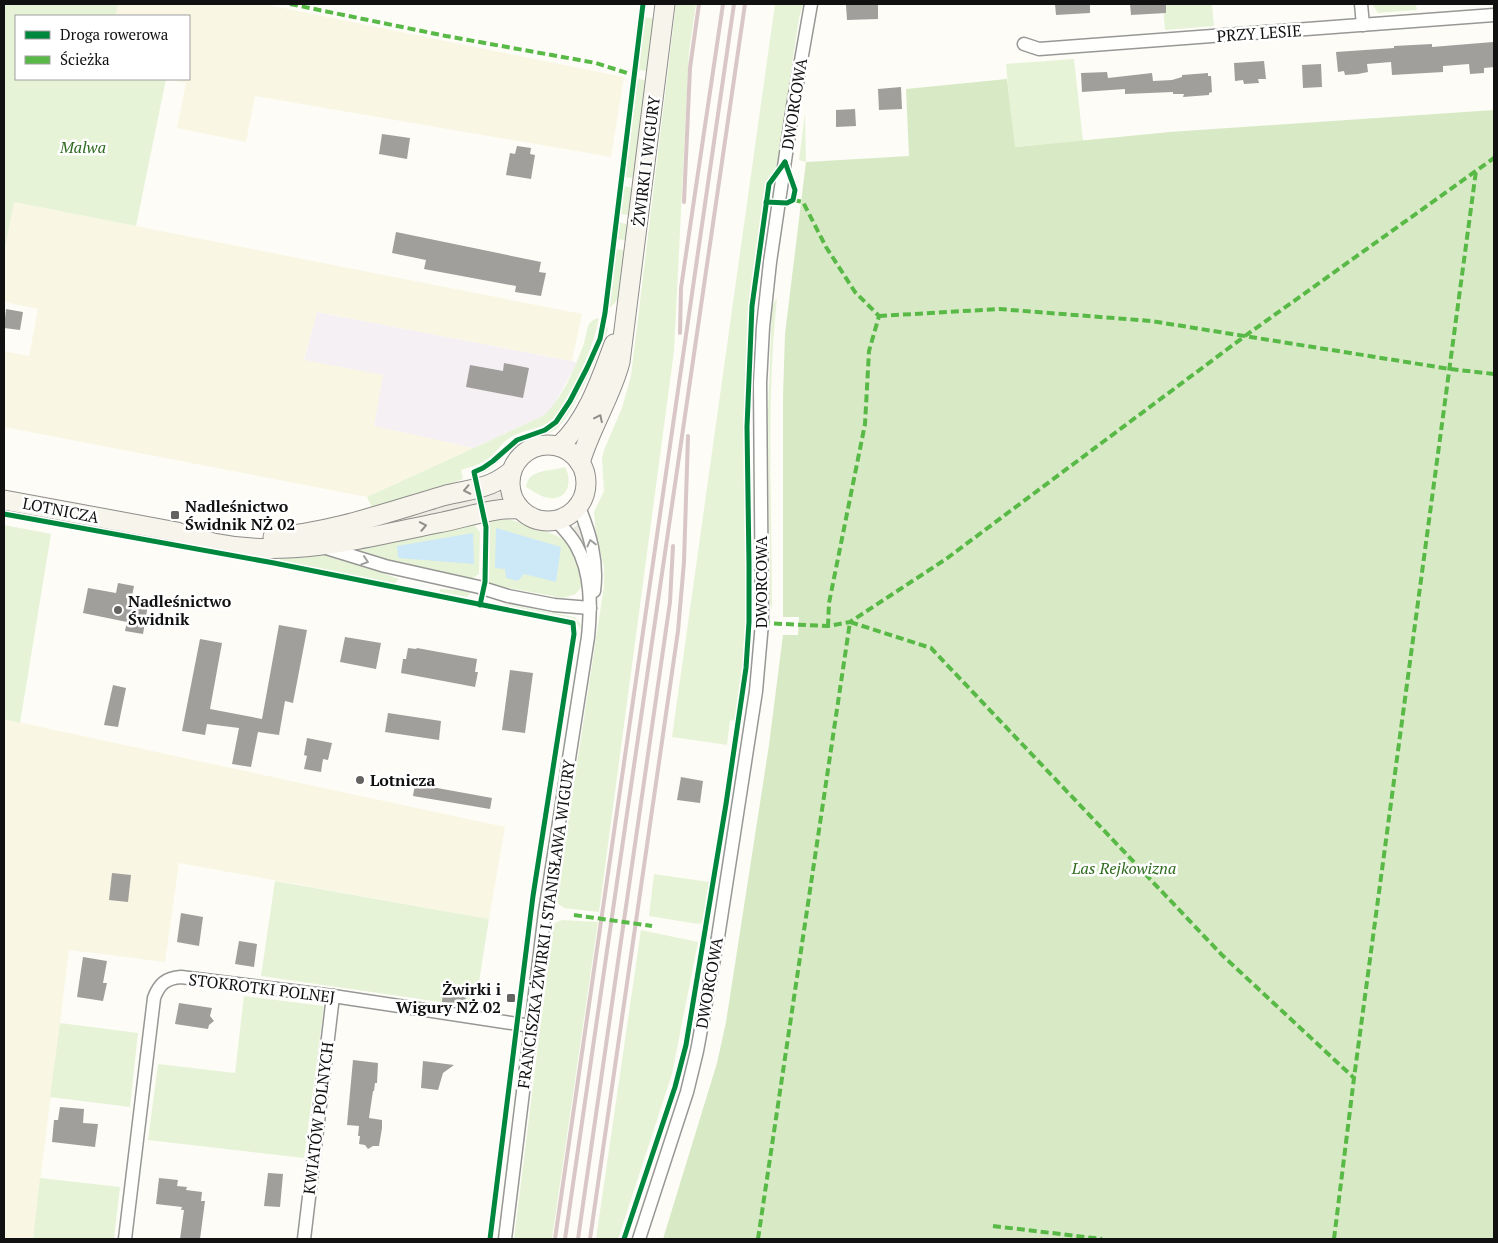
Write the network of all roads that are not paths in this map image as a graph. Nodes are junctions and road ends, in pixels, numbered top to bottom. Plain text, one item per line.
1 (665, 4) edge
2 (811, 4) edge
3 (1361, 4) edge
4 (1494, 15) edge
5 (1363, 25) junction
6 (1024, 44) dead end
7 (624, 317) junction
8 (559, 446) junction
9 (580, 463) junction
10 (511, 472) junction
11 (4, 500) edge
12 (578, 505) junction
13 (520, 509) junction
14 (556, 520) junction
15 (177, 532) junction
16 (319, 546) junction
17 (590, 608) junction
18 (333, 996) junction
19 (531, 1026) junction
20 (126, 1239) edge
21 (304, 1239) edge
22 (504, 1239) edge
23 (639, 1239) edge

1 - 7 main road, ŻWIRKI I WIGURY
2 - 23 street, DWORCOWA
3 - 5 street
4 - 5 street, PRZY LESIE
5 - 6 street, PRZY LESIE
7 - 8 main road, ŻWIRKI I WIGURY
9 -> 7 main road, ŻWIRKI I WIGURY
8 - 9 main road
8 - 10 main road
9 - 12 main road
10 - 13 main road
10 -> 15 main road, LOTNICZA
11 - 15 main road, LOTNICZA
12 - 14 main road
17 -> 12 street
13 - 14 main road
16 -> 13 main road, LOTNICZA
14 - 17 street
15 - 16 main road, LOTNICZA
16 -> 17 street
17 - 19 street, FRANCISZKA ŻWIRKI I STANISŁAWA WIGURY
18 - 19 street, STOKROTKI POLNEJ
18 - 20 street, STOKROTKI POLNEJ
18 - 21 street, KWIATÓW POLNYCH
19 - 22 street, FRANCISZKA ŻWIRKI I STANISŁAWA WIGURY

